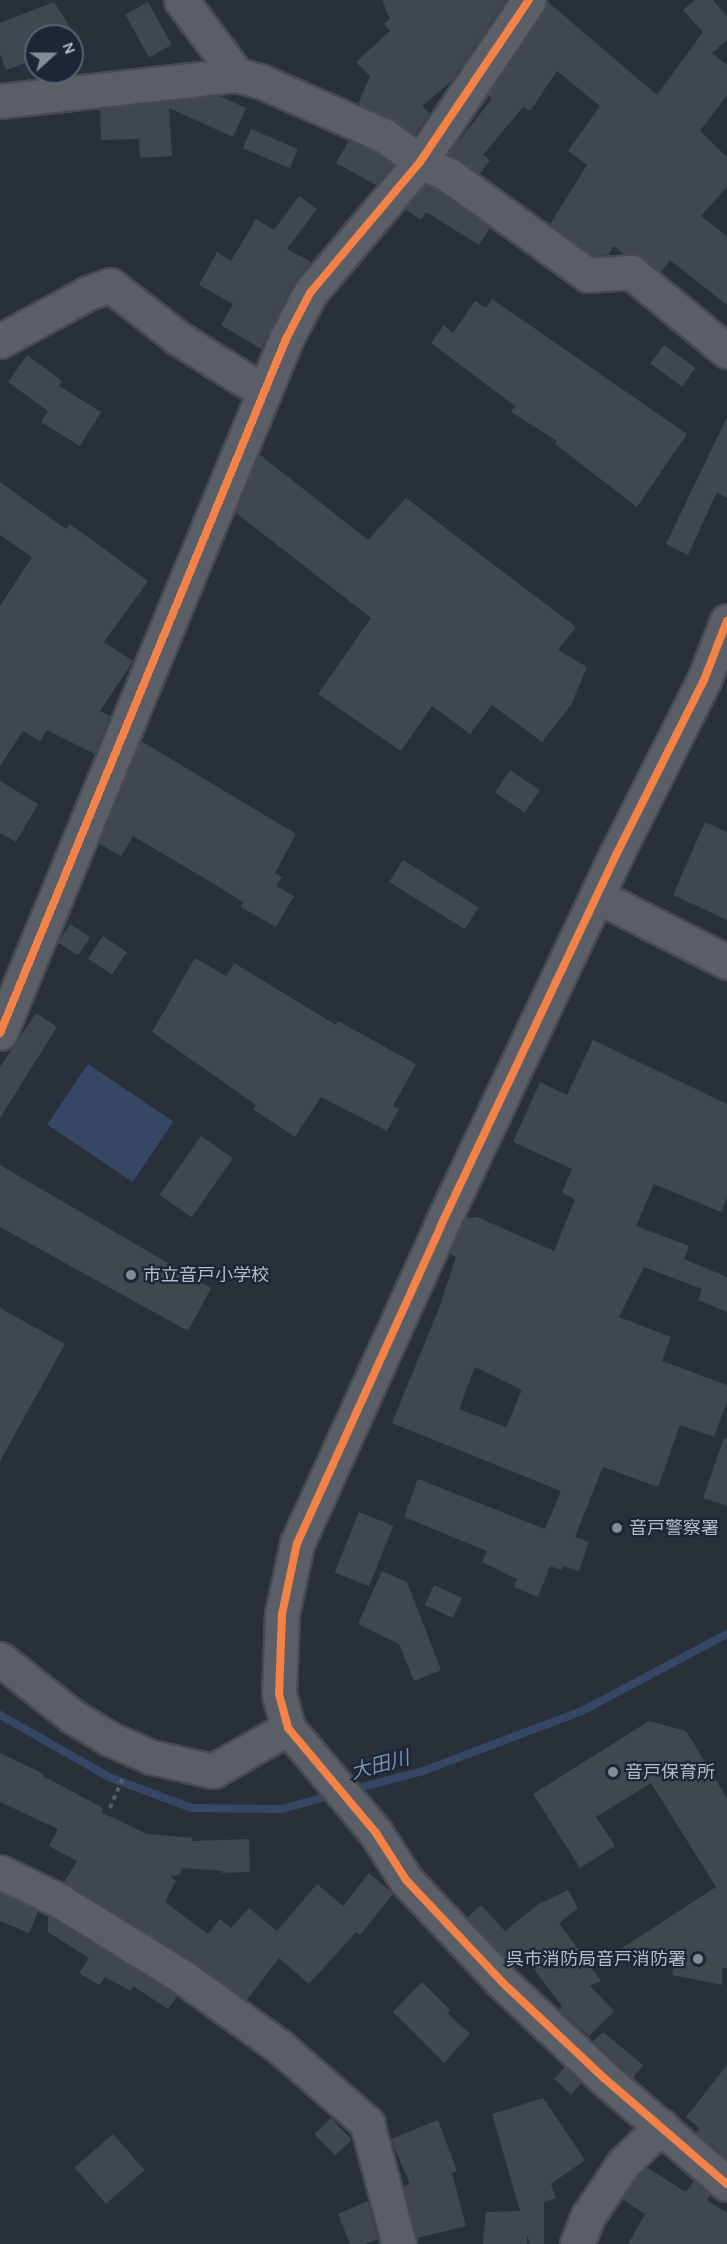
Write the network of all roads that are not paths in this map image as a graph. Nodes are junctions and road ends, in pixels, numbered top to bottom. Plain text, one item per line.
1 (181, 0) edge
2 (529, 0) edge
3 (237, 75) junction
4 (0, 101) edge
5 (420, 162) junction
6 (0, 341) edge
7 (727, 351) edge
8 (264, 392) junction
9 (727, 621) edge
10 (597, 896) junction
11 (727, 962) edge
12 (0, 1033) edge
13 (0, 1659) edge
14 (288, 1728) junction
15 (0, 1872) edge
16 (661, 2126) junction
17 (727, 2184) edge
18 (399, 2244) edge
19 (578, 2244) edge

1 - 3 street
2 - 5 street
3 - 4 street
3 - 5 street
5 - 7 street
5 - 8 street
6 - 8 street
8 - 12 street
9 - 10 street
10 - 11 street
10 - 14 street
13 - 14 street
14 - 16 street
15 - 18 street
16 - 17 street
16 - 19 street

